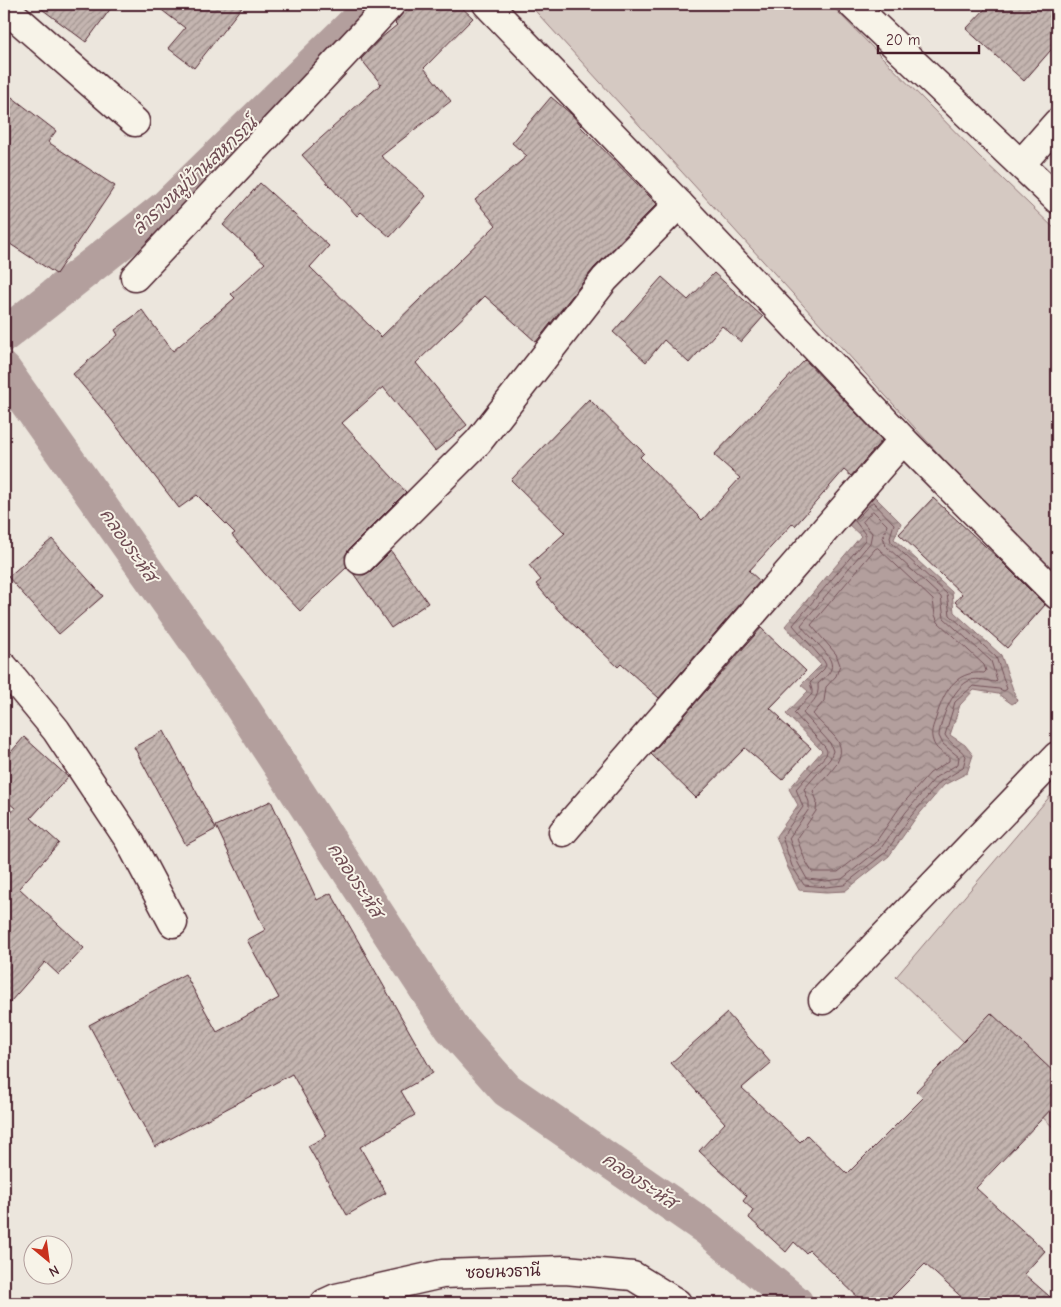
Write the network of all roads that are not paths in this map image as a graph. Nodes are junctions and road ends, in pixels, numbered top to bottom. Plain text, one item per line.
1 (391, 4) edge
2 (487, 4) edge
3 (852, 4) edge
4 (4, 7) edge
5 (135, 122) dead end
6 (1057, 123) edge
7 (1021, 164) junction
8 (1057, 199) edge
9 (679, 204) junction
10 (135, 276) dead end
11 (903, 440) junction
12 (360, 560) dead end
13 (1057, 596) edge
14 (4, 666) edge
15 (1057, 756) edge
16 (562, 832) dead end
17 (173, 923) dead end
18 (823, 1000) dead end
19 (325, 1303) edge
20 (677, 1303) edge

1 - 10 street
2 - 9 street
3 - 7 street
4 - 5 street
6 - 7 street
7 - 8 street
9 - 11 street
9 - 12 street
11 - 13 street
11 - 16 street
14 - 17 street
15 - 18 street
19 - 20 street, ซอยนวธานี

